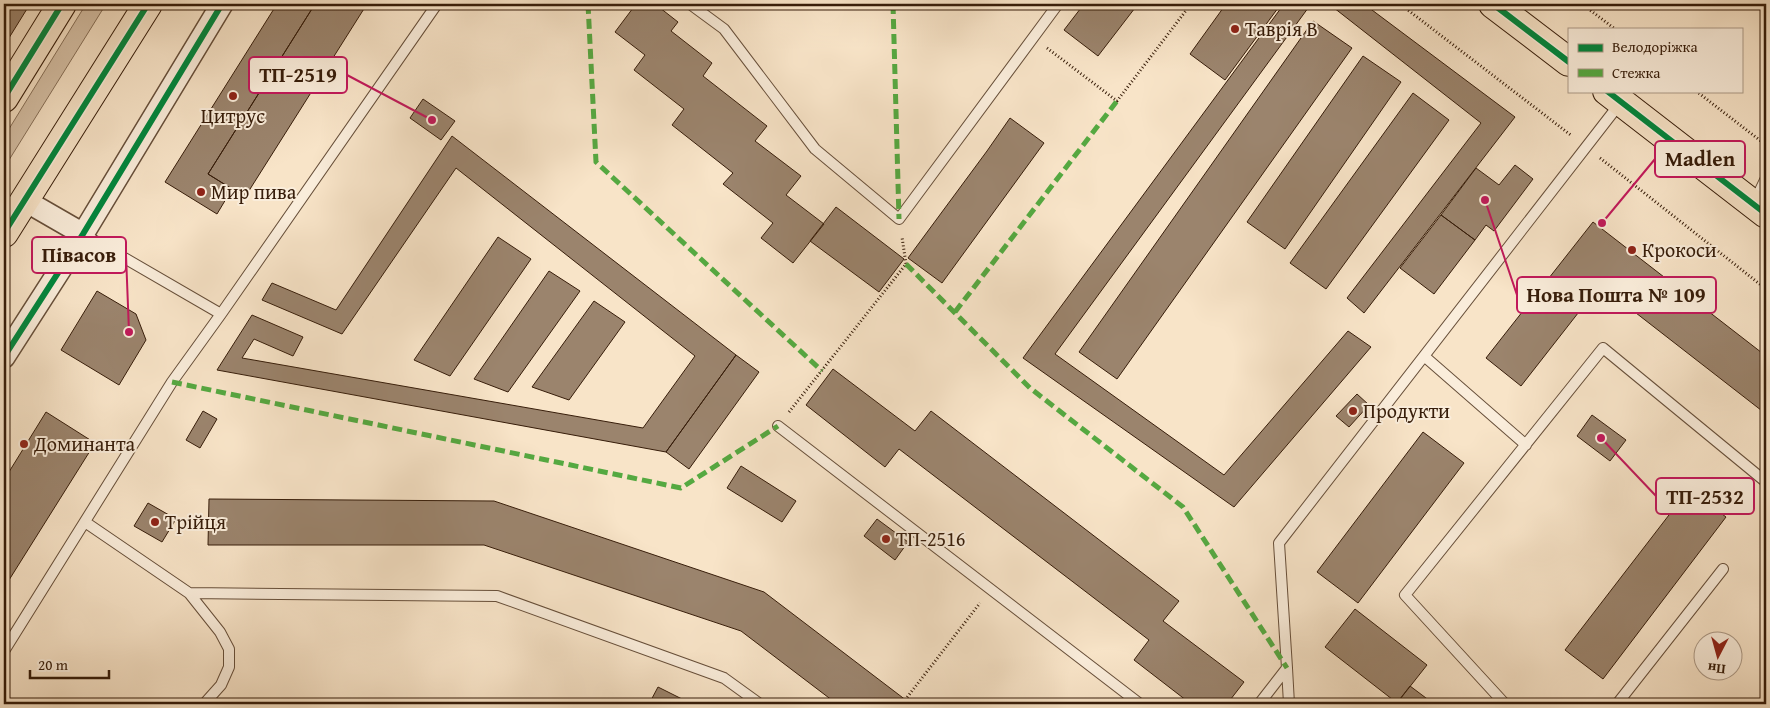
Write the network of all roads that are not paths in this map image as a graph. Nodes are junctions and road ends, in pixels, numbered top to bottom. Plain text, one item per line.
1 (62, 4) edge
2 (148, 4) edge
3 (222, 4) edge
4 (437, 4) edge
5 (690, 4) edge
6 (1058, 4) edge
7 (1493, 4) edge
8 (1568, 61) edge
9 (1614, 97) edge
10 (4, 98) edge
11 (1766, 178) edge
12 (24, 200) junction
13 (1760, 209) edge
14 (4, 233) edge
15 (84, 234) junction
16 (222, 314) junction
17 (1424, 356) junction
18 (4, 357) edge
19 (778, 426) road end
20 (1526, 445) junction
21 (1766, 482) edge
22 (85, 522) junction
23 (1723, 569) dead end
24 (188, 593) junction
25 (4, 651) edge
26 (1287, 668) junction
27 (204, 704) edge
28 (760, 704) edge
29 (1140, 704) edge
30 (1258, 704) edge
31 (1289, 704) edge
32 (1505, 704) edge
33 (1617, 704) edge

1 - 10 main road
2 - 12 main road
3 - 15 street
4 - 16 lane
5 - 6 lane
7 - 8 main road
9 - 13 main road
9 - 17 lane
11 - 13 lane
12 - 14 main road
12 - 15 street
15 - 16 lane
15 - 18 street
16 - 22 lane
17 - 20 lane
17 - 26 lane
19 - 29 lane
20 - 21 lane
20 - 32 lane
22 - 24 lane
22 - 25 lane
23 - 33 lane
24 - 27 lane
24 - 28 lane
26 - 30 lane
26 - 31 lane

